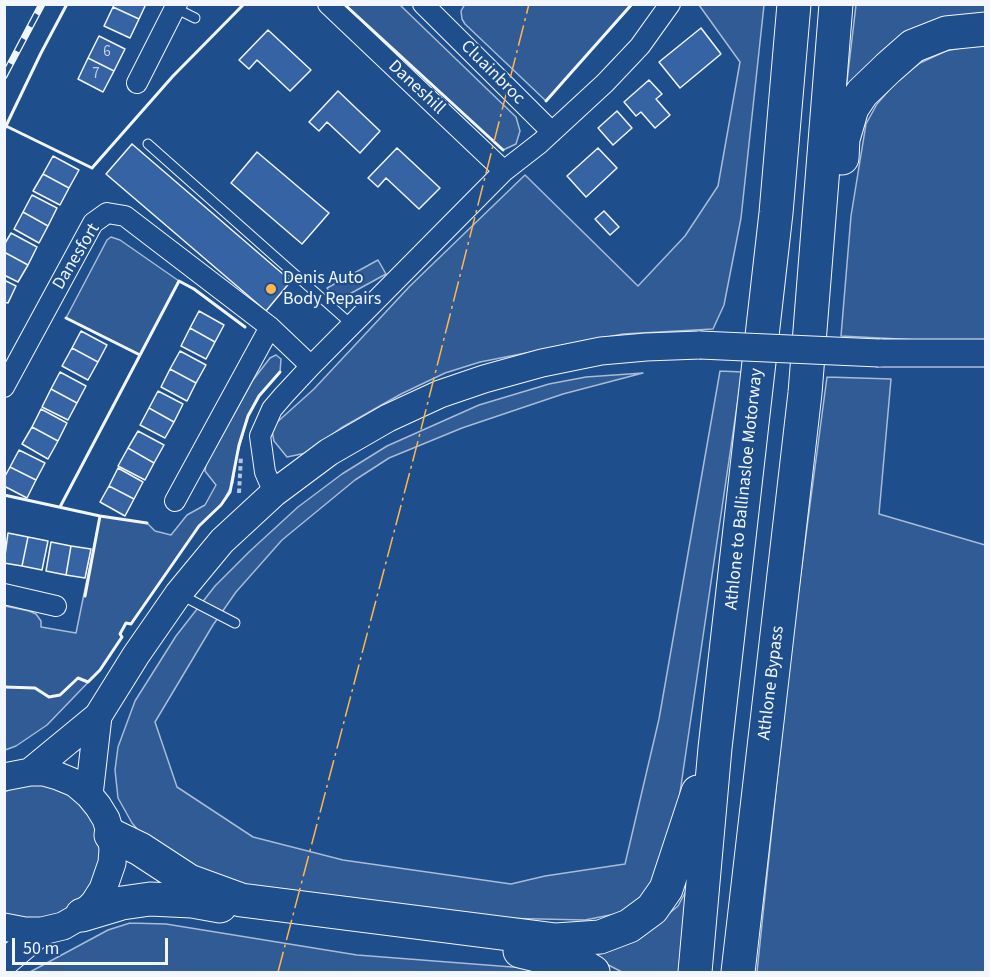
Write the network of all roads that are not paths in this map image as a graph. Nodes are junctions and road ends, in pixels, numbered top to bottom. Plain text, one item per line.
1 (328, 4) edge
2 (670, 4) edge
3 (794, 4) edge
4 (836, 4) edge
5 (176, 6) edge
6 (432, 8) edge
7 (195, 18) dead end
8 (986, 29) edge
9 (137, 83) dead end
10 (552, 132) junction
11 (148, 144) dead end
12 (504, 171) junction
13 (352, 325) junction
14 (270, 327) junction
15 (986, 353) edge
16 (311, 366) junction
17 (4, 387) edge
18 (805, 393) junction
19 (274, 493) junction
20 (175, 501) dead end
21 (179, 593) junction
22 (4, 594) edge
23 (56, 606) dead end
24 (236, 622) dead end
25 (98, 716) junction
26 (715, 748) junction
27 (17, 774) edge
28 (89, 795) junction
29 (111, 835) junction
30 (82, 915) junction
31 (4, 927) edge
32 (42, 931) junction
33 (4, 963) edge
34 (593, 972) edge
35 (695, 972) edge
36 (738, 972) edge

1 - 12 street, Daneshill
2 - 10 street
3 - 26 highway, Athlone to Ballinasloe Motorway
4 - 18 highway
5 - 7 lane
5 - 9 street
6 - 10 street, Cluainbroc
8 - 18 highway
10 - 12 street
11 - 13 lane
12 - 13 street
13 - 16 street
14 - 16 street, Danesfort
14 - 17 street, Danesfort
14 - 20 street
15 - 19 main road, bridge
16 - 19 street
18 - 36 highway, Athlone Bypass
19 - 21 main road
21 - 24 lane
21 - 25 main road
22 - 23 street
25 - 27 main road
25 - 28 main road
26 - 29 highway
26 - 35 highway, Athlone to Ballinasloe Motorway
27 - 28 main road
28 - 29 main road
29 - 30 main road
30 - 32 main road
30 - 34 highway
31 - 32 main road
32 - 33 main road

